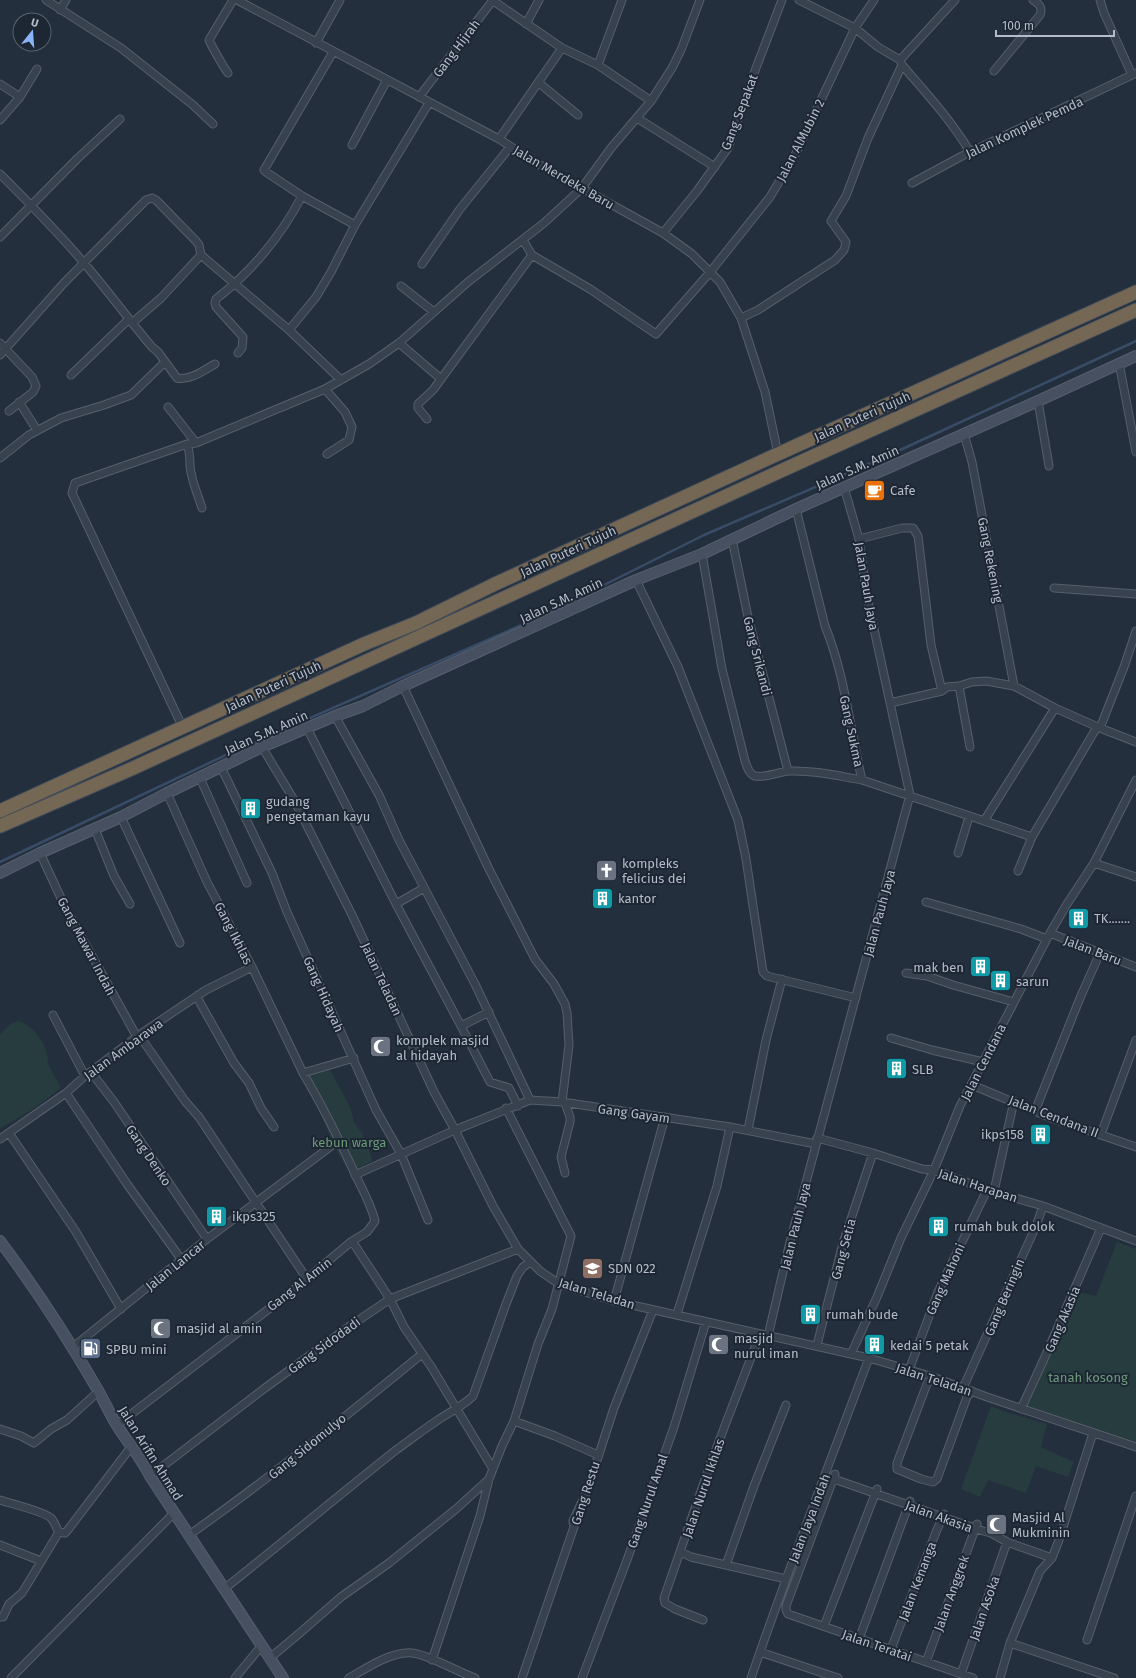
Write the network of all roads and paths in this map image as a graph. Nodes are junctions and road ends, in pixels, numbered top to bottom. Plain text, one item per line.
1 (46, 0) edge
2 (66, 0) edge
3 (233, 0) edge
4 (237, 0) edge
5 (340, 0) edge
6 (493, 0) edge
7 (540, 0) edge
8 (622, 0) edge
9 (700, 0) edge
10 (782, 0) edge
11 (799, 0) edge
12 (874, 0) edge
13 (955, 0) edge
14 (1033, 0) edge
15 (1103, 1) edge
16 (60, 10) junction
17 (526, 24) junction
18 (855, 28) junction
19 (316, 43) junction
20 (562, 48) junction
21 (333, 52) junction
22 (901, 63) junction
23 (598, 65) junction
24 (37, 69) dead end
25 (994, 71) dead end
26 (228, 73) dead end
27 (1134, 74) edge
28 (387, 80) junction
29 (539, 83) junction
30 (0, 84) edge
31 (20, 97) junction
32 (420, 97) junction
33 (651, 101) junction
34 (429, 103) junction
35 (578, 115) dead end
36 (637, 118) junction
37 (120, 119) dead end
38 (0, 120) edge
39 (213, 124) dead end
40 (499, 139) junction
41 (352, 144) dead end
42 (510, 147) junction
43 (970, 152) junction
44 (715, 168) junction
45 (0, 174) edge
46 (912, 183) dead end
47 (582, 188) junction
48 (302, 196) junction
49 (31, 205) junction
50 (355, 225) junction
51 (663, 233) junction
52 (0, 237) edge
53 (523, 240) junction
54 (201, 255) junction
55 (532, 256) junction
56 (85, 264) junction
57 (422, 264) dead end
58 (711, 271) junction
59 (235, 285) junction
60 (401, 286) dead end
61 (1136, 292) edge
62 (1123, 298) junction
63 (1133, 311) edge
64 (434, 312) junction
65 (741, 318) junction
66 (131, 321) junction
67 (289, 330) junction
68 (399, 343) junction
69 (3, 345) edge
70 (238, 353) dead end
71 (0, 355) edge
72 (1136, 356) edge
73 (165, 362) junction
74 (1119, 363) junction
75 (215, 364) dead end
76 (71, 375) dead end
77 (441, 379) junction
78 (341, 380) junction
79 (325, 389) junction
80 (1038, 401) junction
81 (19, 402) junction
82 (168, 407) dead end
83 (9, 411) dead end
84 (427, 419) dead end
85 (37, 430) junction
86 (964, 434) junction
87 (196, 443) junction
88 (188, 444) junction
89 (1136, 452) edge
90 (327, 454) dead end
91 (778, 454) junction
92 (0, 458) edge
93 (1049, 466) dead end
94 (844, 487) junction
95 (202, 508) dead end
96 (796, 509) junction
97 (732, 539) junction
98 (859, 539) junction
99 (702, 554) junction
100 (636, 580) junction
101 (1054, 588) dead end
102 (1136, 594) edge
103 (1136, 631) edge
104 (403, 686) junction
105 (959, 686) junction
106 (1014, 686) junction
107 (942, 691) junction
108 (890, 703) junction
109 (1055, 708) junction
110 (335, 716) junction
111 (183, 728) junction
112 (307, 728) junction
113 (1098, 728) junction
114 (1136, 742) edge
115 (262, 747) junction
116 (970, 747) dead end
117 (221, 767) junction
118 (788, 771) junction
119 (200, 778) junction
120 (862, 780) junction
121 (1136, 780) edge
122 (167, 793) junction
123 (910, 795) junction
124 (0, 811) edge
125 (121, 817) junction
126 (969, 817) junction
127 (984, 821) junction
128 (0, 826) edge
129 (95, 829) junction
130 (1032, 837) junction
131 (40, 853) junction
132 (958, 853) dead end
133 (1094, 863) junction
134 (1018, 871) dead end
135 (0, 873) edge
136 (1136, 877) edge
137 (247, 883) dead end
138 (424, 888) junction
139 (926, 902) dead end
140 (130, 904) dead end
141 (396, 904) junction
142 (1049, 936) junction
143 (180, 943) dead end
144 (1100, 953) junction
145 (252, 967) junction
146 (1136, 967) edge
147 (906, 973) dead end
148 (782, 979) junction
149 (198, 995) junction
150 (856, 998) junction
151 (1014, 1002) junction
152 (489, 1012) junction
153 (54, 1014) dead end
154 (461, 1026) junction
155 (138, 1036) junction
156 (891, 1038) dead end
157 (1136, 1040) edge
158 (354, 1058) junction
159 (983, 1062) junction
160 (303, 1073) junction
161 (88, 1074) junction
162 (972, 1085) junction
163 (66, 1093) junction
164 (530, 1100) junction
165 (1014, 1101) junction
166 (564, 1103) junction
167 (518, 1106) junction
168 (506, 1108) junction
169 (1035, 1111) junction
170 (665, 1118) junction
171 (274, 1127) dead end
172 (730, 1127) junction
173 (455, 1130) junction
174 (748, 1130) junction
175 (9, 1133) junction
176 (1101, 1134) junction
177 (0, 1139) edge
178 (338, 1141) junction
179 (816, 1141) junction
180 (1136, 1146) edge
181 (873, 1153) junction
182 (401, 1154) junction
183 (934, 1170) junction
184 (565, 1173) dead end
185 (355, 1175) junction
186 (991, 1190) junction
187 (257, 1203) junction
188 (1043, 1206) junction
189 (373, 1211) joint
190 (428, 1220) dead end
191 (1101, 1228) junction
192 (207, 1239) junction
193 (0, 1241) edge
194 (352, 1241) junction
195 (1136, 1241) edge
196 (518, 1249) junction
197 (181, 1259) junction
198 (530, 1262) junction
199 (306, 1279) junction
200 (559, 1284) junction
201 (390, 1299) junction
202 (614, 1301) junction
203 (121, 1309) junction
204 (653, 1310) junction
205 (677, 1314) junction
206 (706, 1322) junction
207 (760, 1334) junction
208 (768, 1336) junction
209 (817, 1345) junction
210 (72, 1348) junction
211 (422, 1354) junction
212 (851, 1354) junction
213 (868, 1358) junction
214 (909, 1370) junction
215 (930, 1376) junction
216 (964, 1388) junction
217 (98, 1391) junction
218 (972, 1391) junction
219 (786, 1405) dead end
220 (456, 1409) junction
221 (1021, 1409) junction
222 (514, 1421) junction
223 (116, 1424) junction
224 (0, 1429) edge
225 (1092, 1432) junction
226 (1136, 1447) edge
227 (131, 1448) junction
228 (598, 1455) junction
229 (493, 1469) junction
230 (826, 1474) junction
231 (150, 1476) junction
232 (835, 1477) junction
233 (489, 1479) junction
234 (876, 1491) junction
235 (1136, 1496) edge
236 (0, 1500) edge
237 (909, 1503) junction
238 (174, 1513) junction
239 (944, 1515) junction
240 (976, 1526) junction
241 (59, 1532) junction
242 (991, 1533) junction
243 (189, 1535) junction
244 (1007, 1542) junction
245 (0, 1545) edge
246 (681, 1552) junction
247 (1052, 1558) junction
248 (41, 1561) junction
249 (726, 1565) junction
250 (786, 1579) junction
251 (224, 1590) junction
252 (0, 1617) edge
253 (703, 1620) dead end
254 (824, 1626) junction
255 (860, 1639) junction
256 (1087, 1640) dead end
257 (1010, 1643) junction
258 (262, 1645) junction
259 (891, 1650) junction
260 (760, 1652) junction
261 (270, 1658) junction
262 (432, 1660) junction
263 (926, 1662) junction
264 (961, 1674) junction
265 (11, 1678) edge
266 (235, 1678) edge
267 (283, 1678) edge
268 (349, 1678) edge
269 (475, 1678) edge
270 (522, 1678) edge
271 (582, 1678) edge
272 (751, 1678) edge
273 (838, 1678) edge
274 (973, 1678) edge
275 (1000, 1678) edge
276 (1114, 1678) edge

1 - 16 street
2 - 16 street
3 - 26 street
4 - 19 street, Jalan Merdeka Baru
5 - 19 street
6 - 17 street
6 - 32 street, Gang Hijrah
7 - 17 street
8 - 23 street
9 - 33 street
10 - 44 street, Gang Sepakat
11 - 18 street
12 - 18 street, Jalan AlMubin 2
13 - 22 street
14 - 25 street
15 - 27 street
16 - 39 street
17 - 20 street
18 - 22 street
18 - 58 street, Jalan AlMubin 2
19 - 21 street, Jalan Merdeka Baru
20 - 23 street
20 - 29 street
21 - 28 street, Jalan Merdeka Baru
21 - 48 street
22 - 43 street
22 - 65 street
23 - 33 street
24 - 31 street
27 - 43 street, Jalan Komplek Pemda
28 - 32 street, Jalan Merdeka Baru
28 - 41 street
29 - 35 street
29 - 40 street
30 - 31 street
31 - 38 street
32 - 34 street, Jalan Merdeka Baru
33 - 36 street
34 - 40 street, Jalan Merdeka Baru
34 - 50 street
36 - 44 street
36 - 47 street
37 - 49 street
40 - 42 street, Jalan Merdeka Baru
42 - 47 street, Jalan Merdeka Baru
42 - 57 street
43 - 46 street, Jalan Komplek Pemda
44 - 51 street, Gang Sepakat
45 - 49 street
47 - 51 street, Jalan Merdeka Baru
47 - 53 street
48 - 50 street
48 - 59 street
49 - 52 street
49 - 56 street
50 - 67 street
51 - 58 street, Jalan Merdeka Baru
53 - 55 street
53 - 64 street
54 - 56 street
54 - 59 street
54 - 66 street
55 - 58 street, Jalan AlMubin 2
55 - 77 street
56 - 66 street
56 - 69 street
58 - 65 street, Jalan Merdeka Baru
59 - 67 street
59 - 70 street
60 - 64 street
61 - 62 highway, Jalan Puteri Tujuh
62 - 63 highway
62 - 91 highway, Jalan Puteri Tujuh
63 - 128 highway, Jalan Puteri Tujuh
64 - 68 street
65 - 91 street, Jalan Merdeka Baru
66 - 73 street
66 - 76 street
67 - 78 street
68 - 77 street
68 - 78 street
69 - 71 street
69 - 81 street
72 - 74 street, Jalan S.M. Amin
73 - 75 street
73 - 85 street
74 - 80 street, Jalan S.M. Amin
74 - 89 street
77 - 84 street
78 - 79 street
79 - 87 street
79 - 90 street
80 - 86 street, Jalan S.M. Amin
80 - 93 street
81 - 83 street
81 - 85 street
82 - 87 street
85 - 92 street
86 - 94 street, Jalan S.M. Amin
86 - 106 street, Gang Rekening
87 - 88 street
88 - 95 street
88 - 111 street
91 - 111 highway, Jalan Puteri Tujuh
94 - 96 street, Jalan S.M. Amin
94 - 98 street, Jalan Pauh Jaya
96 - 97 street, Jalan S.M. Amin
96 - 120 street, Gang Sukma
97 - 99 street, Jalan S.M. Amin
97 - 118 street, Gang Srikandi
98 - 107 street
98 - 108 street, Jalan Pauh Jaya
99 - 100 street, Jalan S.M. Amin
99 - 118 street
100 - 104 street, Jalan S.M. Amin
100 - 148 street
101 - 102 street
103 - 113 street
104 - 110 street, Jalan S.M. Amin
104 - 166 street
105 - 106 street
105 - 107 street
105 - 116 street
106 - 109 street
107 - 108 street
108 - 123 street, Jalan Pauh Jaya
109 - 113 street
109 - 127 street
110 - 112 street, Jalan S.M. Amin
110 - 138 street
111 - 124 highway, Jalan Puteri Tujuh
112 - 115 street, Jalan S.M. Amin
112 - 141 street
113 - 114 street
113 - 130 street
115 - 117 street, Jalan S.M. Amin
115 - 173 street, Jalan Teladan
117 - 119 street, Jalan S.M. Amin
117 - 158 street, Gang Hidayah
118 - 120 street
119 - 122 street, Jalan S.M. Amin
119 - 137 street
120 - 123 street, Gang Sukma
121 - 133 street, Jalan Cendana
122 - 125 street, Jalan S.M. Amin
122 - 145 street, Gang Ikhlas
123 - 126 street, Gang Sukma
123 - 150 street, Jalan Pauh Jaya
125 - 129 street, Jalan S.M. Amin
125 - 143 street
126 - 127 street, Gang Sukma
126 - 132 street
127 - 130 street, Gang Sukma
129 - 131 street, Jalan S.M. Amin
129 - 140 street
130 - 134 street
131 - 135 street, Jalan S.M. Amin
131 - 155 street, Gang Mawar Indah
133 - 136 street
133 - 142 street, Jalan Cendana
138 - 141 street
138 - 152 street
139 - 142 street, Jalan Baru
141 - 154 street
142 - 144 street, Jalan Baru
142 - 151 street, Jalan Cendana
144 - 146 street, Jalan Baru
144 - 169 street
145 - 149 street, Jalan Ambarawa
145 - 160 street, Gang Ikhlas
147 - 151 street
148 - 150 street
148 - 174 street
149 - 155 street, Jalan Ambarawa
149 - 171 street
150 - 179 street, Jalan Pauh Jaya
151 - 159 street, Jalan Cendana
152 - 154 street
152 - 164 street
153 - 161 street, Gang Denko
154 - 167 street
155 - 161 street, Jalan Ambarawa
155 - 187 street, Gang Mawar Indah
156 - 159 street
157 - 176 street
158 - 160 street
158 - 182 street, Gang Hidayah
159 - 162 street, Jalan Cendana
160 - 178 street, Gang Ikhlas
161 - 163 street, Jalan Ambarawa
161 - 192 street, Gang Denko
162 - 165 street, Jalan Cendana II
162 - 183 street, Jalan Cendana
163 - 175 street, Jalan Ambarawa
163 - 197 street
164 - 166 street, Gang Gayam
164 - 167 street
165 - 169 street, Jalan Cendana II
165 - 186 street, Gang Mahoni
166 - 170 street, Gang Gayam
166 - 184 street
167 - 168 street
168 - 173 street
168 - 200 street
169 - 176 street, Jalan Cendana II
170 - 172 street, Gang Gayam
170 - 202 street
172 - 174 street, Gang Gayam
172 - 205 street
173 - 182 street
173 - 196 street, Jalan Teladan
174 - 179 street, Gang Gayam
175 - 177 street, Jalan Ambarawa
175 - 203 street
176 - 180 street, Jalan Cendana II
178 - 185 street, Gang Ikhlas
178 - 187 street, Jalan Lancar
179 - 181 street, Jalan Harapan
179 - 208 street, Jalan Pauh Jaya
181 - 183 street, Jalan Harapan
181 - 209 street, Gang Setia
182 - 185 street
182 - 190 street, Gang Hidayah
183 - 186 street, Jalan Harapan
183 - 212 street, Jalan Cendana
185 - 189 street, Gang Ikhlas
186 - 188 street, Jalan Harapan
186 - 214 street, Gang Mahoni
187 - 192 street, Jalan Lancar
187 - 199 street, Gang Mawar Indah
188 - 191 street, Jalan Harapan
188 - 216 street, Gang Beringin
189 - 194 street, Gang Al Amin
191 - 195 street, Jalan Harapan
191 - 221 street, Gang Akasia
192 - 197 street, Jalan Lancar
193 - 210 street, Jalan Arifin Ahmad
194 - 199 street, Gang Al Amin
194 - 201 street
196 - 198 street, Jalan Teladan
196 - 201 street, Gang Sidodadi
197 - 203 street, Jalan Lancar
198 - 200 street, Jalan Teladan
198 - 220 street
199 - 223 street, Gang Al Amin
200 - 202 street, Jalan Teladan
200 - 222 street
201 - 211 street
201 - 231 street, Gang Sidodadi
202 - 204 street, Jalan Teladan
203 - 210 street, Jalan Lancar
204 - 205 street, Jalan Teladan
204 - 228 street, Gang Restu
205 - 206 street, Jalan Teladan
206 - 207 street, Jalan Teladan
206 - 271 street, Gang Nurul Amal
207 - 208 street, Jalan Teladan
207 - 246 street, Jalan Nurul Ikhlas
208 - 209 street, Jalan Teladan
209 - 212 street, Jalan Teladan
210 - 217 street, Jalan Arifin Ahmad
211 - 220 street
211 - 243 street, Gang Sidomulyo
212 - 213 street, Jalan Teladan
213 - 214 street, Jalan Teladan
213 - 230 street, Jalan Jaya Indah
214 - 215 street, Jalan Teladan
215 - 216 street, Jalan Teladan
215 - 218 street
216 - 218 street, Jalan Teladan
217 - 223 street, Jalan Arifin Ahmad
217 - 224 street
218 - 221 street, Jalan Teladan
219 - 249 street
220 - 229 street
220 - 251 street
221 - 225 street, Jalan Teladan
222 - 228 street
222 - 229 street
223 - 227 street, Jalan Arifin Ahmad
225 - 226 street, Jalan Teladan
225 - 247 street
227 - 231 street, Jalan Arifin Ahmad
227 - 241 street
228 - 270 street, Gang Restu
229 - 233 street
230 - 232 street, Jalan Akasia
230 - 250 street, Jalan Jaya Indah
231 - 238 street, Jalan Arifin Ahmad
232 - 234 street, Jalan Akasia
232 - 254 street, Jalan Teratai
233 - 261 street
233 - 262 street
234 - 237 street, Jalan Akasia
234 - 254 street
235 - 256 street
236 - 241 street
237 - 239 street, Jalan Akasia
237 - 255 street
238 - 243 street, Jalan Arifin Ahmad
238 - 265 street
239 - 240 street, Jalan Akasia
239 - 259 street, Jalan Kenanga
240 - 242 street, Jalan Akasia
240 - 242 street, Jalan Akasia
240 - 263 street, Jalan Anggrek
241 - 248 street
242 - 244 street, Jalan Akasia
243 - 251 street, Jalan Arifin Ahmad
244 - 247 street, Jalan Akasia
244 - 264 street, Jalan Asoka
245 - 248 street
246 - 249 street
246 - 253 street, Jalan Nurul Ikhlas
247 - 257 street
248 - 252 street
249 - 250 street
250 - 260 street, Jalan Jaya Indah
251 - 258 street, Jalan Arifin Ahmad
254 - 255 street, Jalan Teratai
255 - 259 street, Jalan Teratai
257 - 275 street
257 - 276 street
258 - 261 street, Jalan Arifin Ahmad
258 - 266 street
259 - 263 street, Jalan Teratai
260 - 272 street, Jalan Jaya Indah
260 - 273 street
261 - 267 street, Jalan Arifin Ahmad
262 - 268 street
262 - 269 street
263 - 264 street, Jalan Teratai
264 - 274 street, Jalan Teratai

